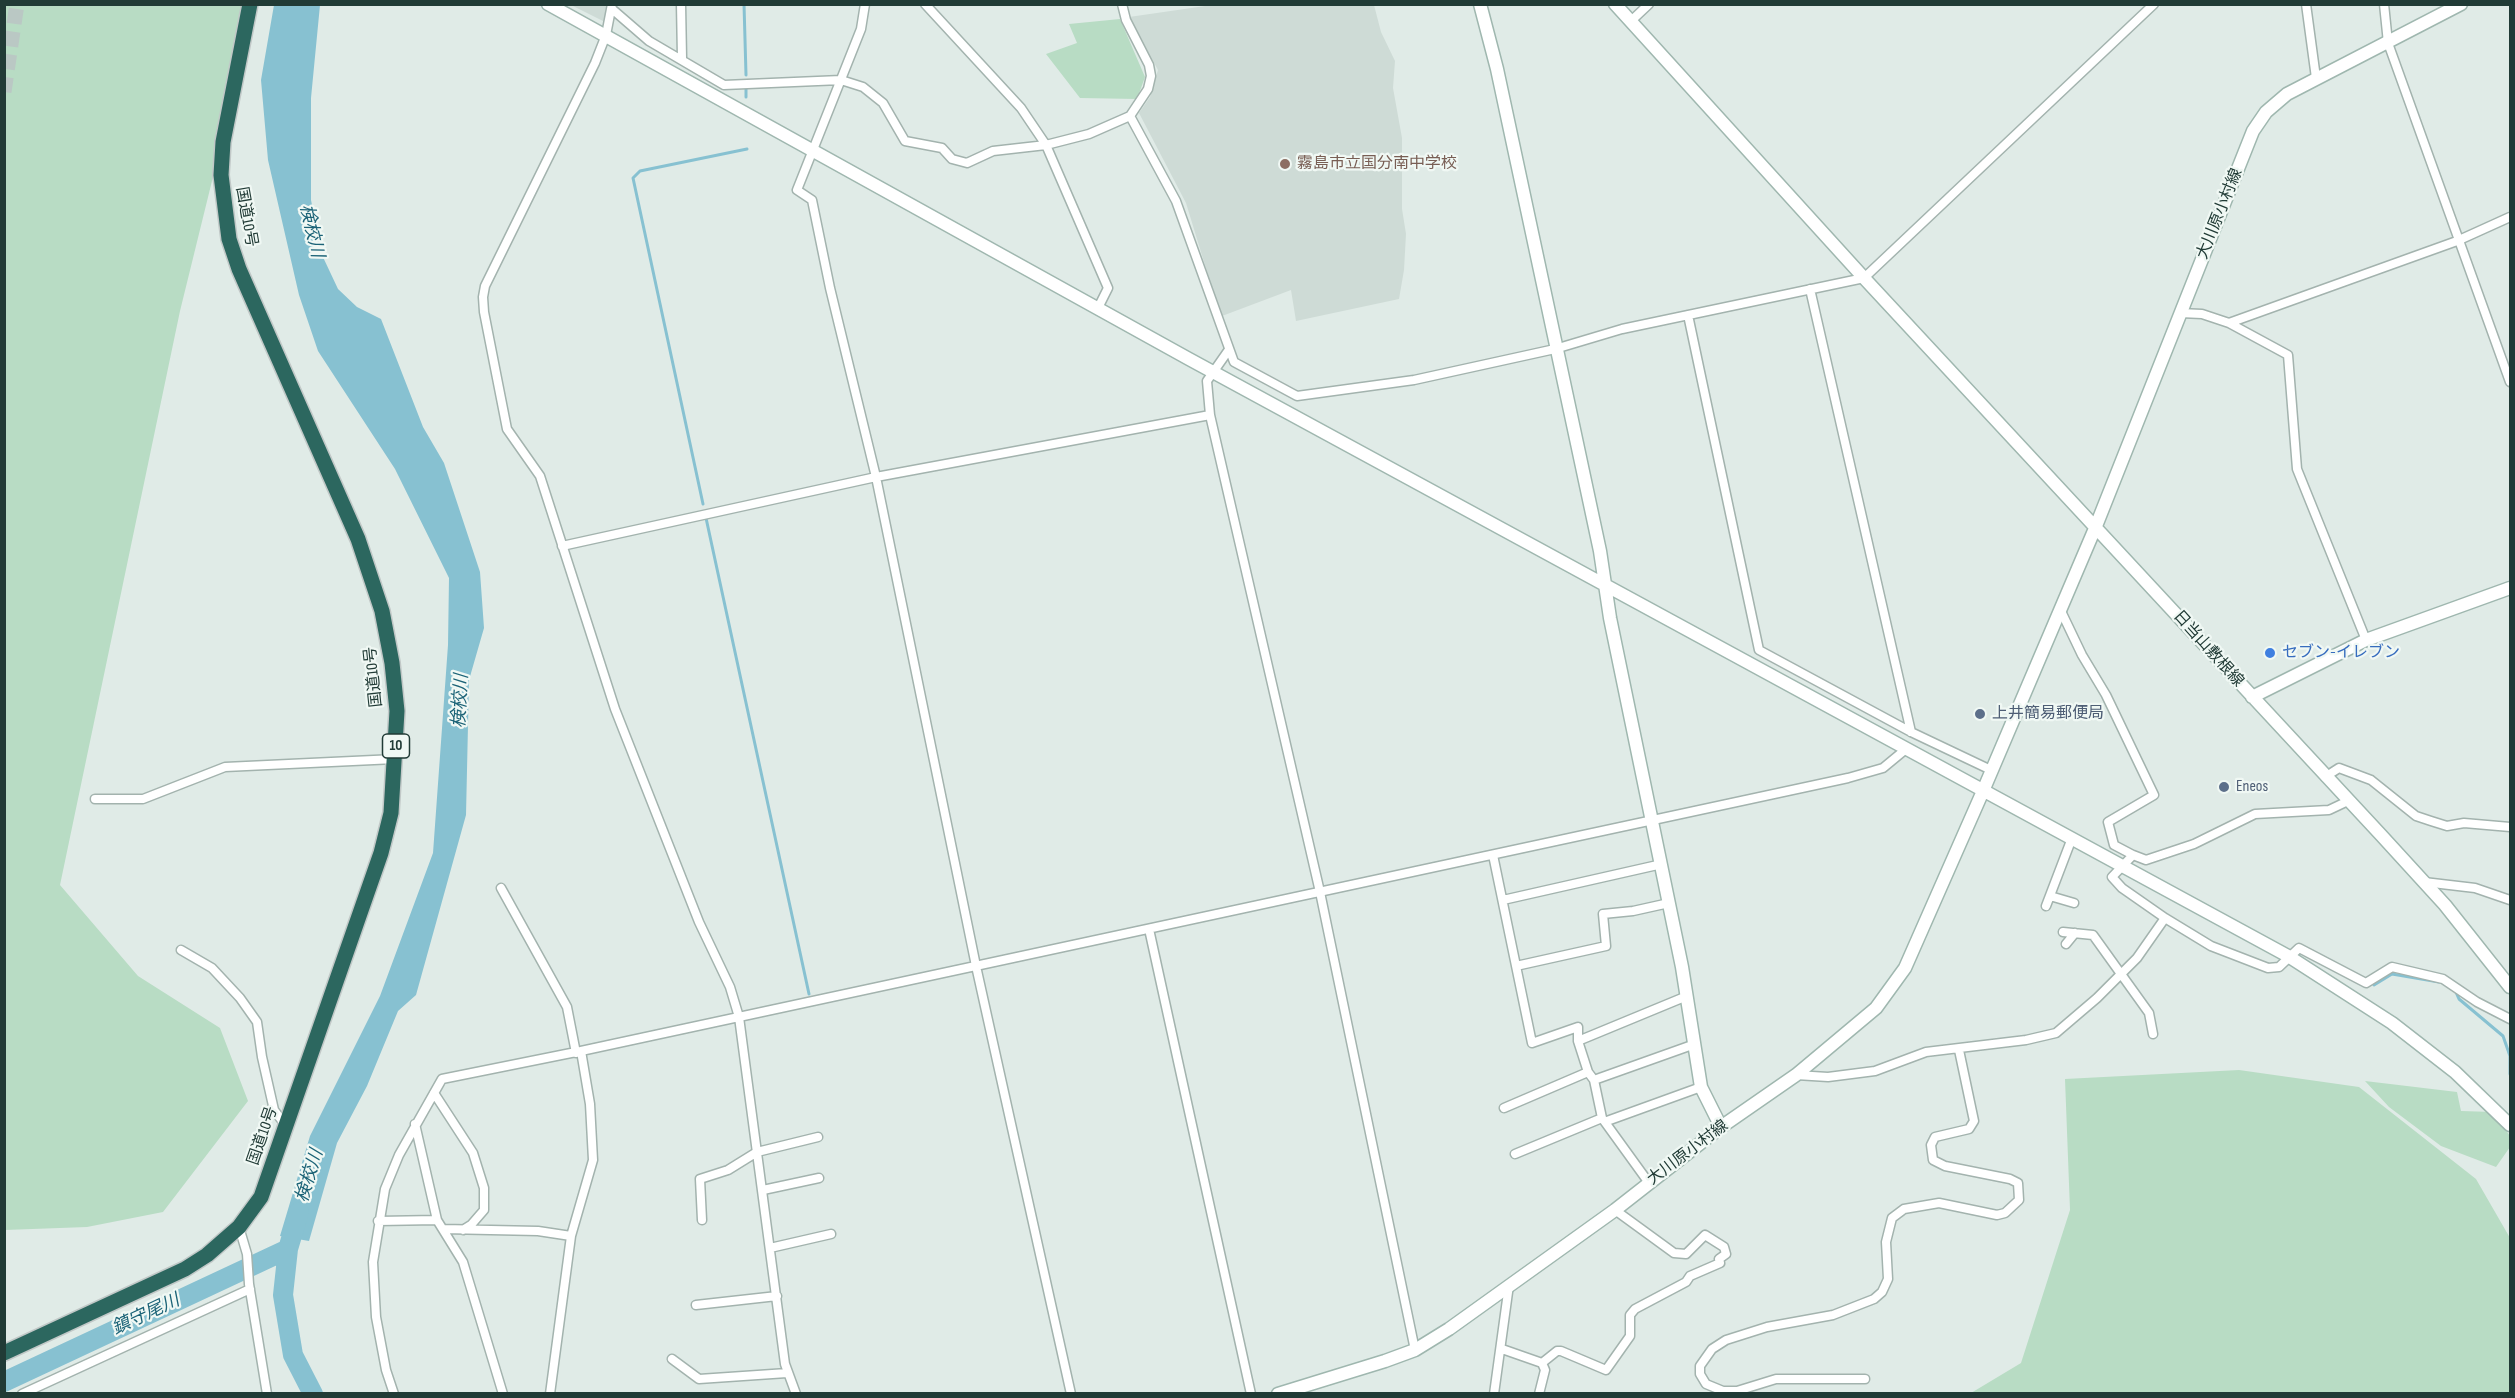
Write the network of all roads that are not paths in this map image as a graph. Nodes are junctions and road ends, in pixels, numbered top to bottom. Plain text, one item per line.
1 (250, 4) edge
2 (548, 4) edge
3 (681, 4) edge
4 (865, 4) edge
5 (925, 4) edge
6 (1122, 4) edge
7 (1480, 4) edge
8 (1616, 4) edge
9 (1649, 4) edge
10 (2154, 4) edge
11 (2306, 4) edge
12 (2384, 4) edge
13 (2461, 4) edge
14 (612, 7) edge
15 (1631, 21) junction
16 (606, 35) junction
17 (2388, 43) junction
18 (682, 58) junction
19 (2316, 78) junction
20 (841, 80) junction
21 (1130, 116) junction
22 (1046, 144) junction
23 (814, 150) junction
24 (2511, 216) edge
25 (2457, 241) junction
26 (1864, 278) junction
27 (1810, 289) junction
28 (1098, 308) junction
29 (2180, 313) junction
30 (1688, 315) junction
31 (2229, 323) junction
32 (1555, 349) junction
33 (1228, 351) junction
34 (1214, 372) junction
35 (2511, 382) edge
36 (1210, 415) junction
37 (876, 477) junction
38 (2096, 526) junction
39 (562, 546) junction
40 (1605, 586) junction
41 (2511, 588) edge
42 (2060, 609) junction
43 (2366, 640) junction
44 (2252, 697) junction
45 (1911, 732) junction
46 (1906, 748) junction
47 (395, 759) junction
48 (1991, 771) junction
49 (2325, 777) junction
50 (1983, 790) junction
51 (95, 799) dead end
52 (2348, 801) junction
53 (1654, 820) junction
54 (2511, 828) edge
55 (2072, 838) junction
56 (1493, 855) junction
57 (2133, 855) junction
58 (1662, 864) junction
59 (2122, 865) junction
60 (2423, 882) junction
61 (501, 888) dead end
62 (1320, 892) junction
63 (2050, 896) junction
64 (1503, 900) junction
65 (2511, 900) edge
66 (1669, 903) junction
67 (2074, 903) dead end
68 (2046, 906) dead end
69 (2165, 918) junction
70 (1149, 929) junction
71 (2063, 932) dead end
72 (2075, 933) junction
73 (2066, 944) dead end
74 (182, 950) dead end
75 (2288, 956) junction
76 (976, 966) junction
77 (1516, 966) junction
78 (2120, 975) junction
79 (2511, 987) edge
80 (1687, 996) junction
81 (739, 1017) junction
82 (2511, 1018) edge
83 (2153, 1034) dead end
84 (1578, 1041) junction
85 (1695, 1044) junction
86 (1959, 1050) junction
87 (578, 1052) junction
88 (1588, 1072) junction
89 (1796, 1075) junction
90 (1594, 1080) junction
91 (1701, 1087) junction
92 (434, 1093) junction
93 (1504, 1108) dead end
94 (1605, 1120) junction
95 (415, 1124) junction
96 (2511, 1125) edge
97 (286, 1126) junction
98 (1721, 1127) junction
99 (818, 1137) dead end
100 (757, 1152) junction
101 (1515, 1154) dead end
102 (819, 1178) dead end
103 (1649, 1183) junction
104 (764, 1190) junction
105 (1614, 1210) junction
106 (437, 1220) junction
107 (702, 1220) dead end
108 (378, 1221) junction
109 (239, 1227) junction
110 (443, 1229) junction
111 (463, 1230) junction
112 (831, 1234) dead end
113 (571, 1236) junction
114 (771, 1248) junction
115 (1509, 1285) junction
116 (249, 1287) junction
117 (777, 1296) junction
118 (696, 1305) dead end
119 (1502, 1349) junction
120 (1415, 1350) junction
121 (4, 1353) edge
122 (672, 1359) dead end
123 (1542, 1363) junction
124 (787, 1372) junction
125 (1865, 1379) dead end
126 (22, 1394) edge
127 (267, 1394) edge
128 (394, 1394) edge
129 (503, 1394) edge
130 (550, 1394) edge
131 (796, 1394) edge
132 (1071, 1394) edge
133 (1251, 1394) edge
134 (1278, 1394) edge
135 (1494, 1394) edge
136 (1539, 1394) edge

1 - 47 highway, 国道10号 / 10
2 - 16 main road
3 - 18 street
4 - 20 street
5 - 22 street
6 - 21 street
7 - 32 main road
8 - 15 main road, 日当山敷根線
9 - 15 street
10 - 26 street
11 - 19 street
12 - 17 street
13 - 17 main road, 大川原小村線
14 - 16 street
14 - 18 street
15 - 26 main road, 日当山敷根線
16 - 23 main road
16 - 39 street
17 - 19 main road, 大川原小村線
17 - 25 street
18 - 20 street
19 - 29 main road, 大川原小村線
20 - 22 street
20 - 23 street
21 - 22 street
21 - 33 street
22 - 28 street
23 - 28 main road
23 - 37 street
24 - 25 street
25 - 31 street
25 - 35 street
26 - 27 street
26 - 38 main road, 日当山敷根線
27 - 30 street
27 - 45 street
28 - 34 main road
29 - 31 street
29 - 38 main road, 大川原小村線
30 - 32 street
30 - 45 street
31 - 43 street
32 - 33 street
32 - 40 main road
33 - 34 street
34 - 36 street
34 - 40 main road
36 - 37 street
36 - 62 street
37 - 39 street
37 - 76 street
38 - 42 main road
38 - 44 main road, 日当山敷根線
39 - 81 street
40 - 46 main road
40 - 53 main road
41 - 43 main road
42 - 48 main road
42 - 57 street
43 - 44 main road
44 - 49 main road, 日当山敷根線
45 - 48 street
46 - 50 main road
46 - 53 street
47 - 51 street
47 - 97 highway, 国道10号 / 10
48 - 50 main road
49 - 52 main road, 日当山敷根線
49 - 54 street
50 - 55 main road
50 - 89 main road, 大川原小村線
52 - 57 street
52 - 60 main road, 日当山敷根線
53 - 56 street
53 - 58 main road
55 - 59 main road
55 - 63 street
56 - 62 street
56 - 64 street
57 - 59 street
58 - 64 street
58 - 66 main road
59 - 69 street
59 - 75 main road
60 - 65 street
60 - 79 main road, 日当山敷根線
61 - 87 street
62 - 70 street
62 - 120 street
63 - 67 street
63 - 68 street
64 - 77 street
66 - 77 street
66 - 80 main road
69 - 75 street
69 - 78 street
70 - 76 street
70 - 133 street
71 - 72 street
72 - 73 street
72 - 78 street
74 - 97 street
75 - 82 street
75 - 96 main road
76 - 81 street
76 - 132 street
77 - 84 street
78 - 83 street
78 - 86 street
80 - 84 street
80 - 85 main road
81 - 87 street
81 - 100 street
84 - 88 street
85 - 90 street
85 - 91 main road
86 - 89 street
86 - 125 street
87 - 92 street
87 - 113 street
88 - 90 street
88 - 93 street
89 - 98 main road, 大川原小村線
90 - 94 street
91 - 94 street
91 - 98 main road
92 - 95 street
92 - 111 street
94 - 101 street
94 - 103 street
95 - 106 street
95 - 108 street
97 - 109 highway, 国道10号 / 10
98 - 103 main road, 大川原小村線
99 - 100 street
100 - 104 street
100 - 107 street
102 - 104 street
103 - 105 main road, 大川原小村線
104 - 114 street
105 - 115 main road, 大川原小村線
105 - 123 street
106 - 108 street
106 - 110 street
108 - 128 street
109 - 116 street
109 - 121 highway, 国道10号 / 10
110 - 111 street
110 - 129 street
111 - 113 street
112 - 114 street
113 - 130 street
114 - 117 street
115 - 119 street
115 - 120 main road, 大川原小村線
116 - 126 street
116 - 127 street
117 - 118 street
117 - 124 street
119 - 123 street
119 - 135 street
120 - 134 main road, 大川原小村線
122 - 124 street
123 - 136 street
124 - 131 street

